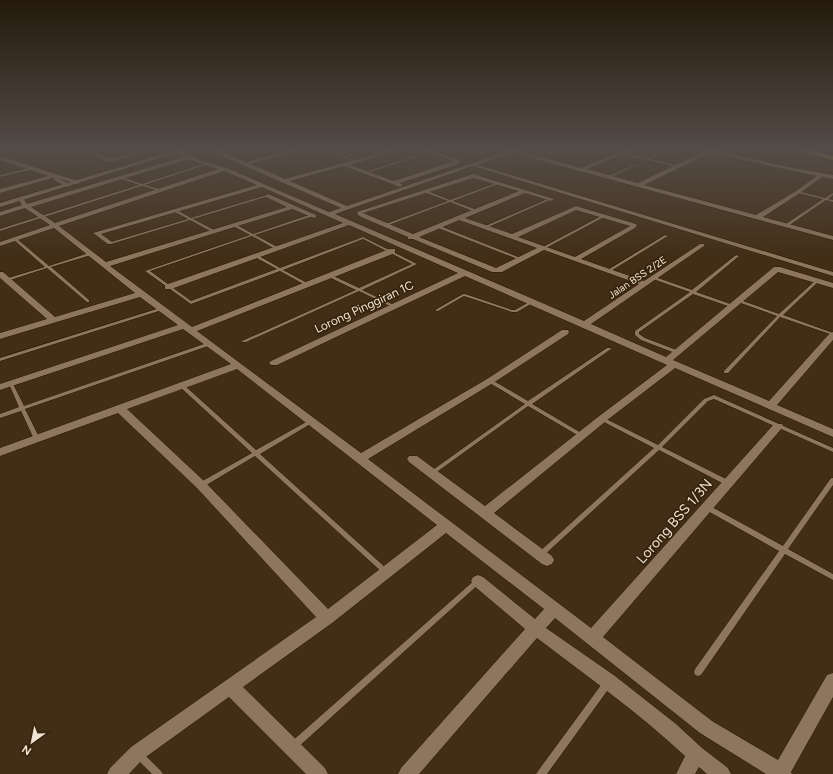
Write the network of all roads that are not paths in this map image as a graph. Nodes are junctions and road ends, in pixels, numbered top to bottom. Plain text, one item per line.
1 (22, 185) edge
2 (55, 185) edge
3 (63, 185) edge
4 (89, 185) edge
5 (138, 185) edge
6 (144, 185) edge
7 (174, 185) edge
8 (263, 185) joint
9 (293, 185) edge
10 (400, 185) edge
11 (416, 185) edge
12 (442, 185) edge
13 (497, 185) edge
14 (504, 185) edge
15 (540, 185) edge
16 (637, 185) edge
17 (807, 185) edge
18 (640, 186) joint
19 (408, 188) junction
20 (158, 190) junction
21 (0, 191) edge
22 (424, 191) junction
23 (525, 191) junction
24 (798, 192) junction
25 (833, 194) edge
26 (268, 196) joint
27 (551, 199) joint
28 (825, 199) junction
29 (0, 201) edge
30 (833, 201) edge
31 (24, 202) junction
32 (450, 202) junction
33 (0, 205) edge
34 (292, 207) junction
35 (346, 208) junction
36 (174, 210) junction
37 (476, 211) junction
38 (0, 214) edge
39 (329, 214) junction
40 (313, 215) joint
41 (42, 216) junction
42 (604, 216) junction
43 (758, 217) junction
44 (459, 218) junction
45 (191, 220) junction
46 (349, 223) junction
47 (234, 225) junction
48 (384, 225) junction
49 (787, 225) junction
50 (55, 226) junction
51 (439, 226) junction
52 (485, 227) junction
53 (0, 230) edge
54 (833, 231) edge
55 (213, 232) junction
56 (253, 234) junction
57 (666, 236) dead end
58 (413, 237) junction
59 (512, 237) junction
60 (830, 237) edge
61 (15, 239) junction
62 (110, 243) joint
63 (396, 243) junction
64 (0, 244) edge
65 (702, 246) dead end
66 (543, 248) junction
67 (278, 249) junction
68 (392, 251) junction
69 (90, 254) junction
70 (256, 256) junction
71 (738, 256) dead end
72 (521, 259) junction
73 (576, 259) junction
74 (787, 260) junction
75 (105, 265) junction
76 (48, 267) junction
77 (778, 269) junction
78 (281, 270) junction
79 (608, 271) junction
80 (465, 273) junction
81 (833, 274) edge
82 (330, 276) junction
83 (3, 277) edge
84 (654, 278) junction
85 (817, 281) junction
86 (644, 284) junction
87 (308, 285) junction
88 (833, 286) edge
89 (168, 287) junction
90 (359, 290) junction
91 (693, 292) junction
92 (141, 294) junction
93 (88, 301) dead end
94 (739, 301) junction
95 (532, 302) junction
96 (393, 306) junction
97 (732, 306) junction
98 (161, 309) junction
99 (437, 310) dead end
100 (780, 315) junction
101 (54, 321) junction
102 (584, 325) junction
103 (187, 329) junction
104 (565, 332) dead end
105 (0, 336) edge
106 (832, 338) edge
107 (244, 341) dead end
108 (209, 344) junction
109 (609, 349) dead end
110 (677, 352) junction
111 (0, 360) edge
112 (670, 362) junction
113 (274, 363) dead end
114 (238, 365) junction
115 (726, 372) dead end
116 (490, 381) junction
117 (11, 384) junction
118 (182, 386) junction
119 (0, 387) edge
120 (529, 403) junction
121 (770, 406) junction
122 (24, 408) junction
123 (120, 409) junction
124 (0, 416) edge
125 (602, 418) junction
126 (310, 422) junction
127 (778, 426) junction
128 (833, 433) edge
129 (581, 435) junction
130 (37, 439) junction
131 (658, 448) junction
132 (833, 450) edge
133 (0, 452) edge
134 (255, 454) junction
135 (360, 459) junction
136 (413, 459) dead end
137 (432, 473) junction
138 (833, 480) edge
139 (728, 484) junction
140 (201, 485) junction
141 (708, 508) junction
142 (484, 514) junction
143 (445, 526) junction
144 (784, 549) junction
145 (543, 557) joint
146 (386, 572) junction
147 (833, 577) edge
148 (478, 581) joint
149 (554, 608) junction
150 (327, 618) junction
151 (536, 629) junction
152 (592, 638) junction
153 (698, 672) dead end
154 (833, 681) edge
155 (609, 682) junction
156 (231, 687) junction
157 (291, 748) junction
158 (137, 753) junction
159 (696, 754) junction
160 (782, 773) edge
161 (116, 774) edge
162 (158, 774) edge
163 (319, 774) edge
164 (407, 774) edge
165 (541, 774) edge
166 (686, 774) edge
167 (722, 774) edge

1 - 21 street
2 - 29 street
3 - 31 street
4 - 31 street
5 - 41 lane
6 - 20 lane
7 - 20 street
8 - 36 street
8 - 39 street
9 - 35 street
10 - 19 street
11 - 19 street
12 - 22 street
13 - 32 lane
14 - 23 street
15 - 74 street
16 - 18 street
17 - 24 street
18 - 43 street
19 - 35 street
20 - 50 street
22 - 32 lane
22 - 48 street
23 - 27 street
23 - 37 street
24 - 28 lane
24 - 43 street
25 - 28 lane
26 - 34 street
26 - 45 lane
27 - 52 lane
28 - 30 lane
28 - 49 lane
31 - 33 street
31 - 38 street
31 - 41 street
32 - 37 lane
32 - 48 lane
34 - 40 street
34 - 47 street
35 - 39 street
36 - 45 lane
36 - 62 street
37 - 44 street
39 - 46 street
40 - 56 lane
41 - 50 street
41 - 53 lane
42 - 59 street
42 - 66 lane
42 - 73 street
43 - 49 street
44 - 51 street
44 - 52 street
45 - 55 lane
45 - 62 lane
46 - 63 street
46 - 67 street
47 - 55 street
47 - 56 lane
48 - 58 street
49 - 60 street
50 - 61 street
50 - 69 street
51 - 58 street
51 - 72 lane
52 - 59 street
54 - 60 street
55 - 75 street
56 - 67 lane
56 - 89 lane
57 - 79 lane
58 - 63 street
58 - 72 street
59 - 66 street
61 - 64 street
61 - 76 lane
63 - 80 street
65 - 84 street, Jalan BSS 2/2E
66 - 72 street
66 - 73 street
67 - 70 street
68 - 78 lane
68 - 82 street
68 - 90 lane
69 - 75 street
69 - 76 lane
70 - 78 lane
70 - 89 street
71 - 91 lane
73 - 79 street
74 - 77 street
74 - 81 street
75 - 92 street
76 - 83 lane
76 - 93 lane
77 - 85 street
77 - 94 street
78 - 87 lane
78 - 89 lane
79 - 86 street
80 - 95 street
80 - 96 street, Lorong Pinggiran 1C
82 - 87 street
82 - 90 lane
83 - 101 street
84 - 86 street, Jalan BSS 2/2E
84 - 91 lane
85 - 88 street
85 - 100 lane
86 - 102 street, Jalan BSS 2/2E
87 - 103 street
90 - 96 lane
90 - 107 lane
91 - 97 lane
91 - 110 lane
92 - 98 street
92 - 101 street
94 - 97 street
94 - 100 lane
95 - 99 lane
95 - 102 street
96 - 113 street, Lorong Pinggiran 1C
97 - 110 street
98 - 103 street
98 - 111 lane
100 - 106 lane
100 - 115 lane
101 - 105 street
102 - 112 street
103 - 108 street
103 - 117 street
104 - 116 street
106 - 121 street
108 - 114 street
108 - 122 lane
109 - 120 lane
110 - 112 street
112 - 121 street
112 - 125 street
114 - 118 street
114 - 126 street
116 - 120 lane
116 - 135 street
117 - 119 street
117 - 122 lane
118 - 123 street
118 - 134 lane
120 - 129 lane
120 - 137 lane
121 - 128 street
122 - 124 lane
122 - 130 lane
123 - 130 street
123 - 140 street
125 - 129 street
125 - 131 lane
126 - 134 lane
126 - 135 street
127 - 131 lane
127 - 132 lane
127 - 139 street, Lorong BSS 1/3N
129 - 142 street
130 - 133 street
131 - 139 lane
131 - 145 lane
134 - 140 lane
134 - 146 lane
135 - 143 street
136 - 137 street
137 - 142 street
138 - 144 lane
139 - 141 street, Lorong BSS 1/3N
140 - 150 street
141 - 144 lane
141 - 152 street, Lorong BSS 1/3N
142 - 145 street
143 - 146 street
143 - 149 street
144 - 147 lane
144 - 153 lane
146 - 150 street
148 - 151 street
148 - 157 lane
149 - 151 street
149 - 152 street
150 - 156 street
151 - 155 street
151 - 164 street
152 - 160 street
154 - 160 street
155 - 159 street
155 - 165 lane
156 - 157 street
156 - 158 street
157 - 163 street
158 - 161 street
158 - 162 lane
159 - 166 street
159 - 167 street

